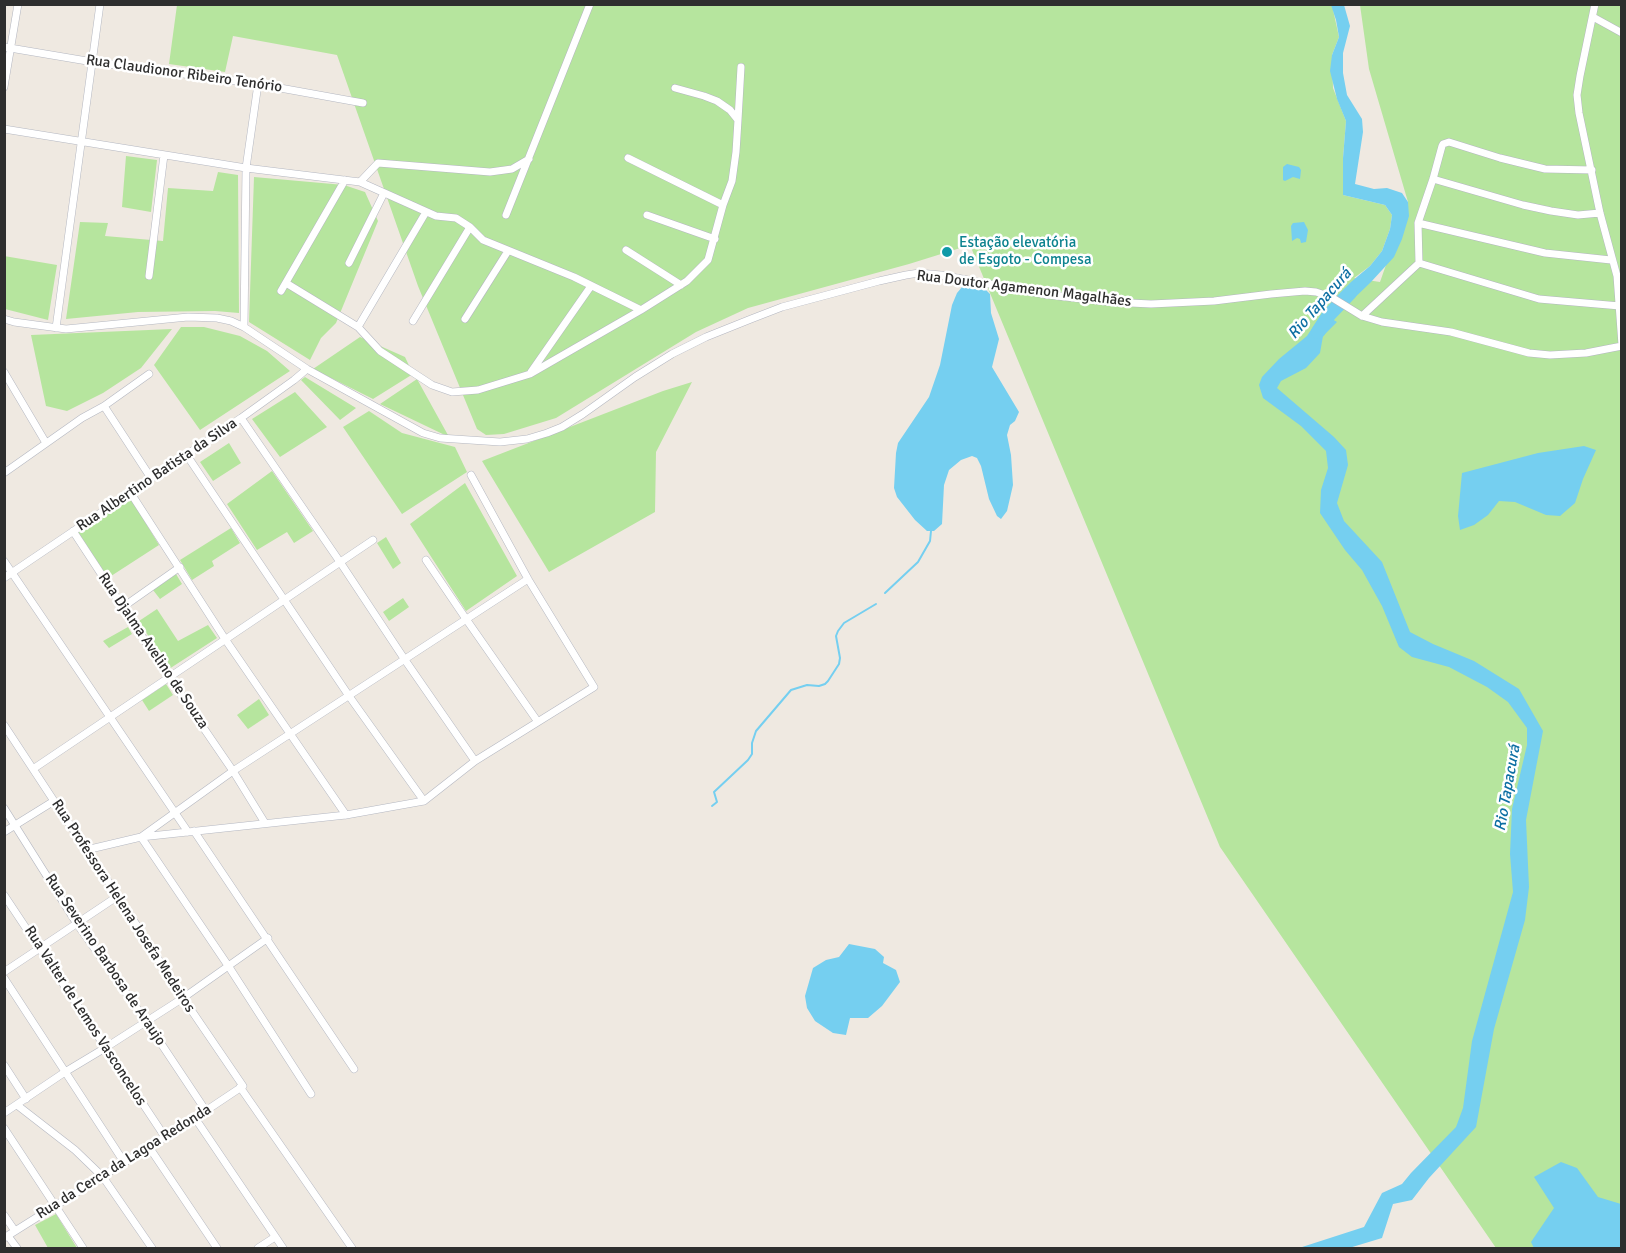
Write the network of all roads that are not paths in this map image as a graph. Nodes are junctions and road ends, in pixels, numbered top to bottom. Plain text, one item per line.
1 (18, 4) edge
2 (100, 4) edge
3 (590, 4) edge
4 (1595, 4) edge
5 (1593, 17) junction
6 (1622, 33) edge
7 (8, 47) edge
8 (93, 62) junction
9 (741, 68) dead end
10 (258, 84) junction
11 (4, 87) edge
12 (675, 88) dead end
13 (363, 103) dead end
14 (738, 120) junction
15 (4, 129) edge
16 (82, 142) junction
17 (164, 155) junction
18 (628, 158) dead end
19 (529, 159) junction
20 (246, 168) junction
21 (1592, 170) junction
22 (1433, 178) junction
23 (345, 180) junction
24 (360, 182) junction
25 (384, 193) junction
26 (723, 205) junction
27 (426, 212) junction
28 (1600, 213) junction
29 (506, 215) dead end
30 (647, 215) dead end
31 (1418, 223) junction
32 (470, 227) junction
33 (715, 239) junction
34 (626, 250) dead end
35 (508, 251) junction
36 (1611, 260) junction
37 (349, 263) dead end
38 (1419, 263) junction
39 (149, 276) dead end
40 (1619, 278) edge
41 (286, 283) junction
42 (681, 285) junction
43 (591, 286) junction
44 (281, 291) dead end
45 (1620, 306) junction
46 (641, 310) junction
47 (1362, 316) junction
48 (4, 319) edge
49 (465, 319) dead end
50 (413, 321) dead end
51 (244, 327) junction
52 (358, 327) junction
53 (56, 328) junction
54 (1622, 345) edge
55 (307, 369) junction
56 (4, 372) edge
57 (149, 374) dead end
58 (530, 374) junction
59 (104, 406) junction
60 (241, 418) junction
61 (46, 443) junction
62 (186, 453) junction
63 (4, 473) edge
64 (471, 475) dead end
65 (151, 478) junction
66 (130, 492) junction
67 (73, 531) junction
68 (373, 540) dead end
69 (426, 560) dead end
70 (4, 561) edge
71 (340, 562) junction
72 (180, 567) junction
73 (12, 572) junction
74 (4, 578) edge
75 (528, 579) junction
76 (285, 600) junction
77 (123, 607) junction
78 (466, 619) junction
79 (225, 639) junction
80 (405, 660) junction
81 (168, 676) junction
82 (349, 696) junction
83 (109, 717) junction
84 (538, 722) junction
85 (4, 724) edge
86 (291, 734) junction
87 (476, 761) junction
88 (33, 769) junction
89 (233, 771) junction
90 (54, 801) junction
91 (424, 801) junction
92 (4, 808) edge
93 (175, 812) junction
94 (346, 815) junction
95 (265, 823) junction
96 (16, 825) junction
97 (191, 831) junction
98 (4, 832) edge
99 (141, 837) junction
100 (86, 850) junction
101 (4, 895) edge
102 (118, 896) junction
103 (77, 924) junction
104 (268, 938) junction
105 (41, 948) junction
106 (229, 967) junction
107 (4, 972) edge
108 (4, 978) edge
109 (183, 998) junction
110 (146, 1022) junction
111 (105, 1048) junction
112 (4, 1065) edge
113 (354, 1069) dead end
114 (65, 1072) junction
115 (242, 1086) junction
116 (311, 1094) dead end
117 (26, 1099) junction
118 (17, 1105) junction
119 (5, 1111) edge
120 (206, 1111) junction
121 (195, 1118) junction
122 (4, 1128) edge
123 (165, 1137) junction
124 (149, 1147) junction
125 (124, 1162) junction
126 (103, 1177) junction
127 (56, 1206) junction
128 (4, 1215) edge
129 (15, 1231) junction
130 (6, 1237) edge
131 (275, 1237) junction
132 (17, 1248) edge
133 (83, 1248) edge
134 (152, 1248) edge
135 (216, 1248) edge
136 (258, 1248) edge
137 (283, 1248) edge
138 (352, 1248) edge

1 - 7 street
2 - 8 street
3 - 19 street
4 - 5 street
5 - 6 street
5 - 21 street
7 - 8 street, Rua Claudionor Ribeiro Tenório
7 - 11 street
8 - 10 street, Rua Claudionor Ribeiro Tenório
8 - 16 street
9 - 14 street
10 - 13 street, Rua Claudionor Ribeiro Tenório
10 - 20 street
12 - 14 street
14 - 26 street
15 - 16 street
16 - 17 street
16 - 53 street
17 - 20 street
17 - 39 street
18 - 26 street
19 - 24 street
19 - 29 street
20 - 23 street
20 - 51 street
21 - 22 street
21 - 28 street
22 - 28 street
22 - 31 street
23 - 24 street
23 - 41 street
24 - 25 street
25 - 27 street
25 - 37 street
26 - 33 street
27 - 32 street
27 - 52 street
28 - 36 street
30 - 33 street
31 - 36 street
31 - 38 street
32 - 35 street
32 - 50 street
33 - 42 street
34 - 42 street
35 - 43 street
35 - 49 street
36 - 40 street
38 - 45 street
38 - 47 street
40 - 45 street
41 - 44 street
41 - 52 street
42 - 46 street
43 - 46 street
43 - 58 street
45 - 54 street
46 - 58 street
47 - 54 street
47 - 55 street, Rua Doutor Agamenon Magalhães
48 - 53 street, Rua Doutor Agamenon Magalhães
51 - 53 street, Rua Doutor Agamenon Magalhães
51 - 55 street, Rua Doutor Agamenon Magalhães
52 - 58 street
55 - 60 street, Rua Albertino Batista da Silva
56 - 61 street
57 - 59 street
59 - 61 street
59 - 65 street
60 - 62 street, Rua Albertino Batista da Silva
60 - 71 street
61 - 63 street
62 - 65 street, Rua Albertino Batista da Silva
62 - 76 street
64 - 75 street
65 - 66 street, Rua Albertino Batista da Silva
66 - 67 street, Rua Albertino Batista da Silva
66 - 72 street
67 - 73 street, Rua Albertino Batista da Silva
67 - 77 street, Rua Djalma Avelino de Souza
68 - 71 street
69 - 78 street
70 - 73 street
71 - 76 street
71 - 80 street
72 - 77 street
72 - 79 street
73 - 74 street, Rua Albertino Batista da Silva
73 - 83 street
75 - 78 street
75 - 84 street
76 - 79 street
76 - 82 street
77 - 81 street, Rua Djalma Avelino de Souza
78 - 80 street
78 - 84 street
79 - 81 street
79 - 86 street
80 - 82 street
80 - 87 street
81 - 83 street
81 - 89 street, Rua Djalma Avelino de Souza
82 - 86 street
82 - 91 street
83 - 88 street
83 - 93 street
84 - 87 street
85 - 88 street, Rua Professora Helena Josefa Medeiros
86 - 89 street
86 - 94 street
87 - 91 street
88 - 90 street, Rua Professora Helena Josefa Medeiros
89 - 93 street
89 - 95 street, Rua Djalma Avelino de Souza
90 - 96 street
90 - 100 street, Rua Professora Helena Josefa Medeiros
91 - 94 street
92 - 96 street, Rua Severino Barbosa de Araujo
93 - 97 street
93 - 99 street
94 - 95 street
95 - 97 street
96 - 98 street
96 - 103 street, Rua Severino Barbosa de Araujo
97 - 99 street
97 - 104 street
99 - 100 street
99 - 106 street
100 - 102 street, Rua Professora Helena Josefa Medeiros
101 - 105 street, Rua Valter de Lemos Vasconcelos
102 - 103 street
102 - 109 street, Rua Professora Helena Josefa Medeiros
103 - 105 street
103 - 110 street, Rua Severino Barbosa de Araujo
104 - 106 street
104 - 113 street
105 - 107 street
105 - 111 street, Rua Valter de Lemos Vasconcelos
106 - 109 street
106 - 116 street
108 - 114 street
109 - 110 street
109 - 115 street, Rua Professora Helena Josefa Medeiros
110 - 111 street
110 - 120 street, Rua Severino Barbosa de Araujo
111 - 114 street
111 - 123 street, Rua Valter de Lemos Vasconcelos
112 - 117 street
114 - 117 street
114 - 125 street
115 - 120 street, Rua da Cerca da Lagoa Redonda
115 - 138 street, Rua Professora Helena Josefa Medeiros
117 - 118 street
118 - 119 street
118 - 126 street
120 - 121 street, Rua da Cerca da Lagoa Redonda
121 - 123 street, Rua da Cerca da Lagoa Redonda
121 - 131 street
122 - 127 street
123 - 124 street, Rua da Cerca da Lagoa Redonda
124 - 125 street, Rua da Cerca da Lagoa Redonda
124 - 135 street
125 - 126 street, Rua da Cerca da Lagoa Redonda
126 - 127 street, Rua da Cerca da Lagoa Redonda
126 - 134 street
127 - 129 street, Rua da Cerca da Lagoa Redonda
127 - 133 street
128 - 129 street
129 - 130 street, Rua da Cerca da Lagoa Redonda
130 - 132 street
131 - 136 street
131 - 137 street

